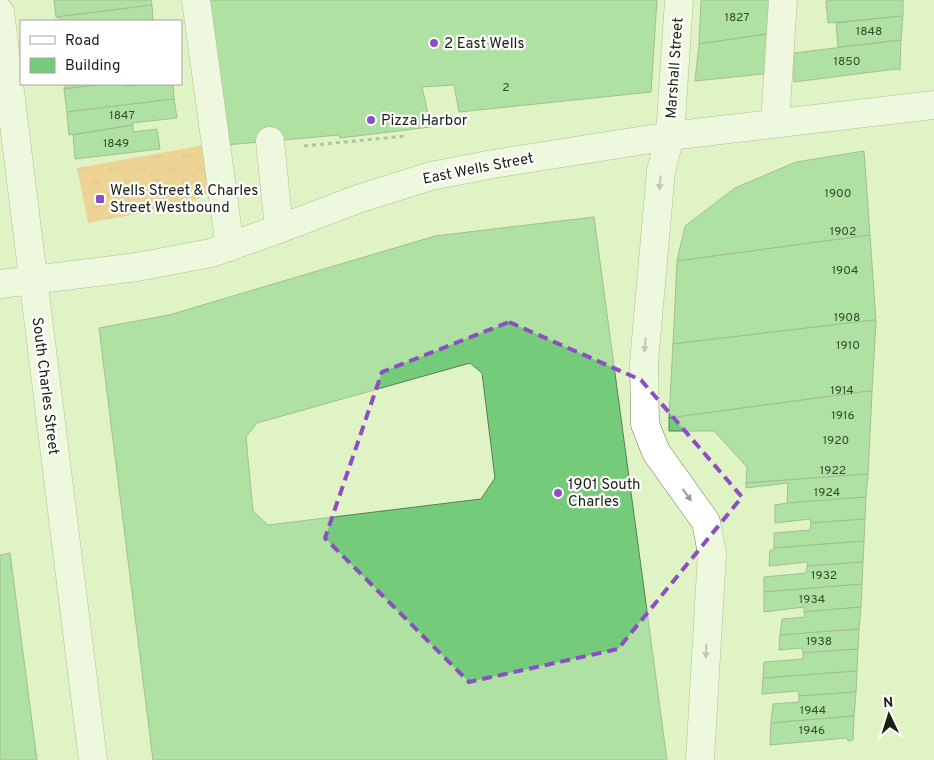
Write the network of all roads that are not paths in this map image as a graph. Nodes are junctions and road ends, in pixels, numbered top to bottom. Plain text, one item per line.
1 (196, 0) edge
2 (678, 0) edge
3 (783, 0) edge
4 (0, 12) edge
5 (934, 105) edge
6 (775, 123) junction
7 (670, 136) junction
8 (270, 141) dead end
9 (279, 229) junction
10 (230, 247) junction
11 (33, 280) junction
12 (0, 284) edge
13 (93, 760) edge
14 (700, 760) edge

1 - 10 street
2 - 7 street, Marshall Street
3 - 6 street
4 - 11 street, South Charles Street
5 - 6 street, East Wells Street
6 - 7 street, East Wells Street
7 - 9 street, East Wells Street
7 -> 14 street, Marshall Street
8 - 9 street
9 - 10 street, East Wells Street
10 - 11 street, East Wells Street
11 - 12 street, East Wells Street
11 - 13 street, South Charles Street

